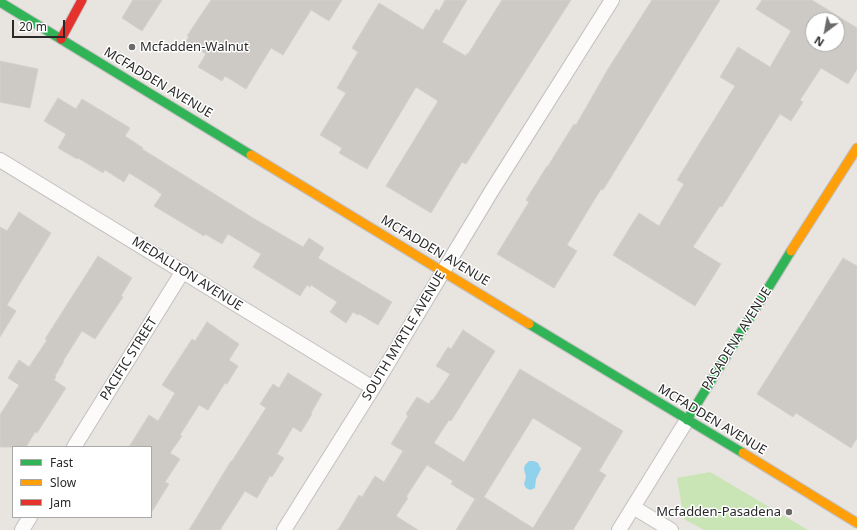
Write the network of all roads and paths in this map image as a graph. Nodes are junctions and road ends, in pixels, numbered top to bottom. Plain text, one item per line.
1 (82, 0) edge
2 (612, 0) edge
3 (0, 2) edge
4 (61, 39) junction
5 (857, 148) edge
6 (0, 160) edge
7 (183, 271) junction
8 (444, 271) junction
9 (373, 388) junction
10 (687, 420) junction
11 (75, 446) edge
12 (633, 506) junction
13 (29, 518) edge
14 (857, 523) edge
15 (22, 530) edge
16 (284, 530) edge
17 (619, 530) edge
18 (671, 530) edge

1 - 4 main road
2 - 8 street, SOUTH MYRTLE AVENUE
3 - 4 main road, MCFADDEN AVENUE
4 - 8 main road, MCFADDEN AVENUE
5 - 10 main road, PASADENA AVENUE
6 - 7 street, MEDALLION AVENUE
7 - 9 street, MEDALLION AVENUE
7 - 11 street, PACIFIC STREET
8 - 9 street, SOUTH MYRTLE AVENUE
8 - 10 main road, MCFADDEN AVENUE
9 - 16 street, SOUTH MYRTLE AVENUE
10 - 12 street, PASADENA AVENUE
10 - 14 main road, MCFADDEN AVENUE
12 - 17 street, PASADENA AVENUE
12 - 18 street
13 - 15 street

